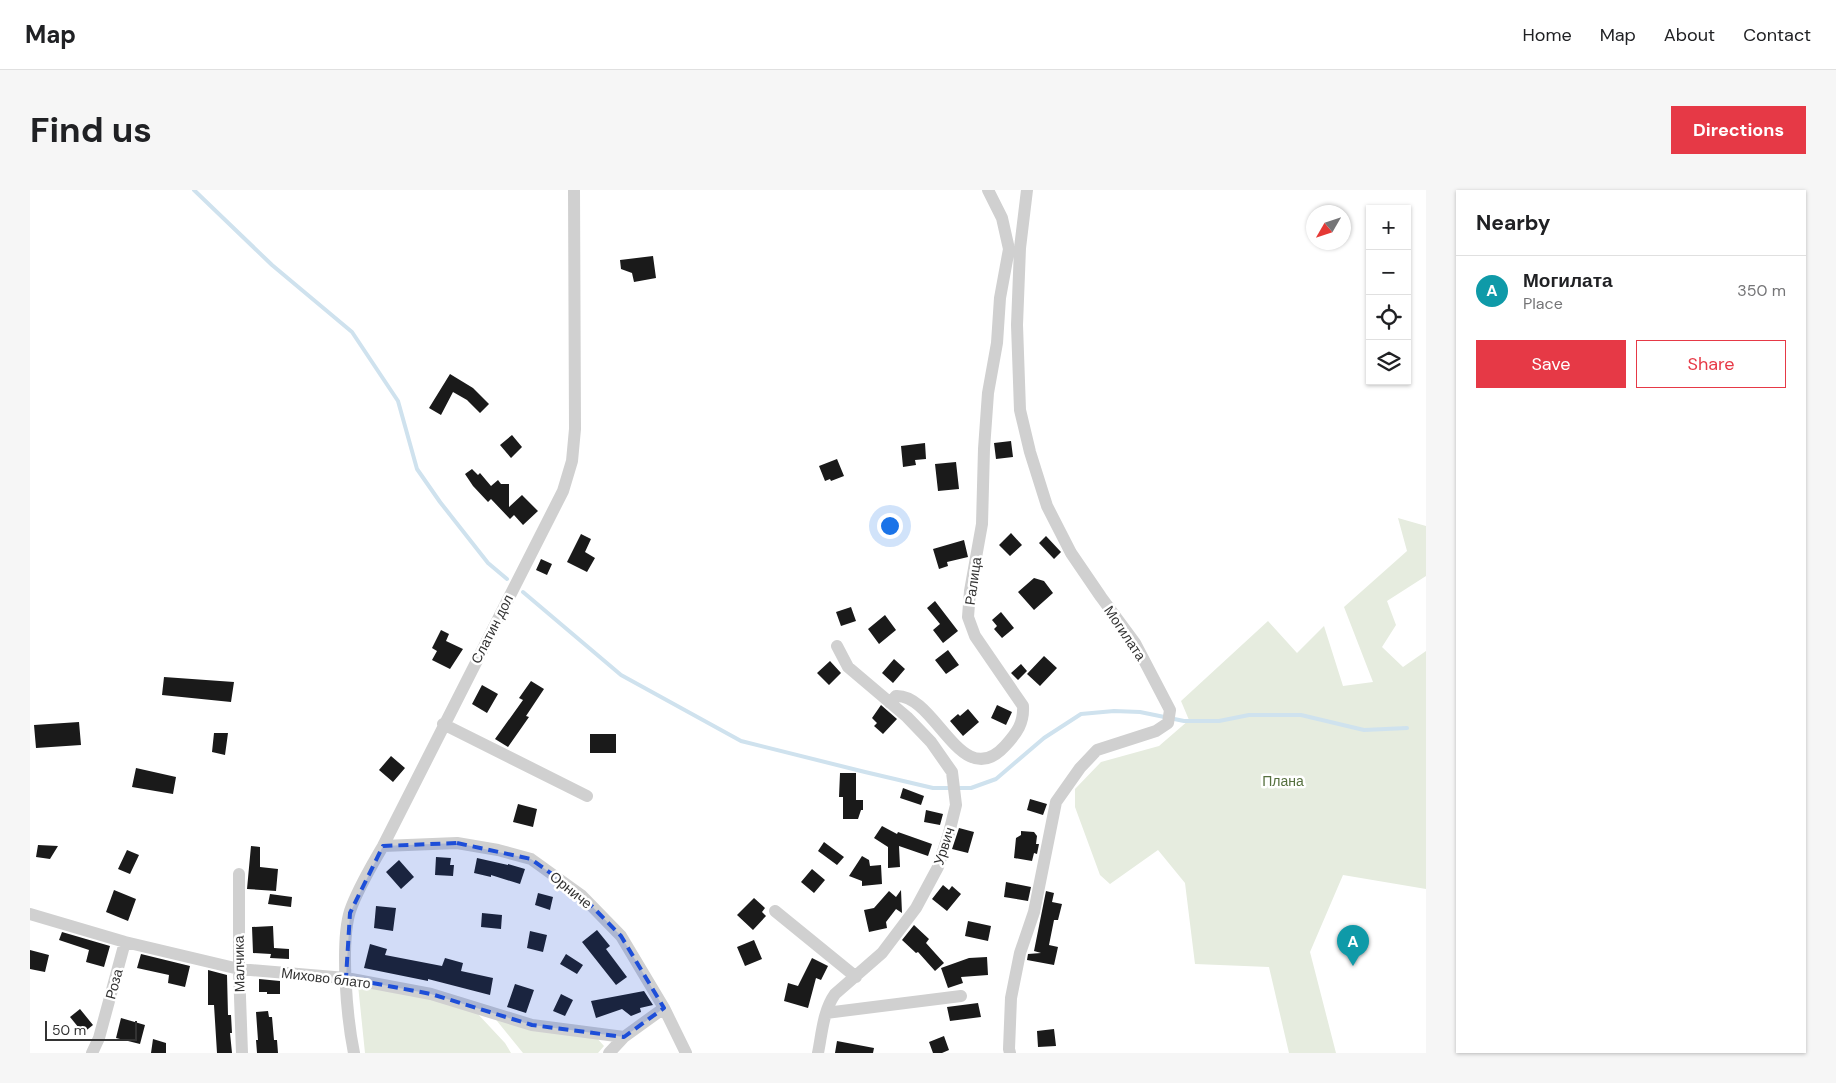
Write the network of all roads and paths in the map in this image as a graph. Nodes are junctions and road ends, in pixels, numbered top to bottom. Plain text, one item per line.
1 (574, 190) edge
2 (988, 190) edge
3 (1027, 190) edge
4 (1015, 249) junction
5 (837, 646) dead end
6 (890, 703) junction
7 (443, 724) junction
8 (587, 796) dead end
9 (383, 846) junction
10 (239, 874) dead end
11 (775, 911) dead end
12 (30, 914) edge
13 (125, 942) junction
14 (239, 969) junction
15 (856, 977) junction
16 (346, 978) junction
17 (961, 996) dead end
18 (664, 1008) junction
19 (826, 1013) junction
20 (624, 1037) junction
21 (92, 1053) edge
22 (242, 1053) edge
23 (354, 1053) edge
24 (609, 1053) edge
25 (686, 1053) edge
26 (818, 1053) edge
27 (1010, 1053) edge

1 - 7 street, Слатин дол
2 - 4 street
3 - 4 street
4 - 6 street, Ралица
4 - 27 street, Могилата
5 - 6 street, Урвич
6 - 15 street, Урвич
7 - 8 street
7 - 9 street, Слатин дол
9 - 16 street, Слатин дол
9 - 18 street, Орниче
10 - 14 street, Малчика
11 - 15 street
12 - 13 street, Михово блато
13 - 14 street, Михово блато
13 - 21 street, Роза
14 - 16 street, Михово блато
14 - 22 street, Малчика
15 - 19 street, Урвич
16 - 20 street, Михово блато
16 - 23 street, Слатин дол
17 - 19 street
18 - 20 street
18 - 25 street, Орниче
19 - 26 street, Урвич
20 - 24 street

